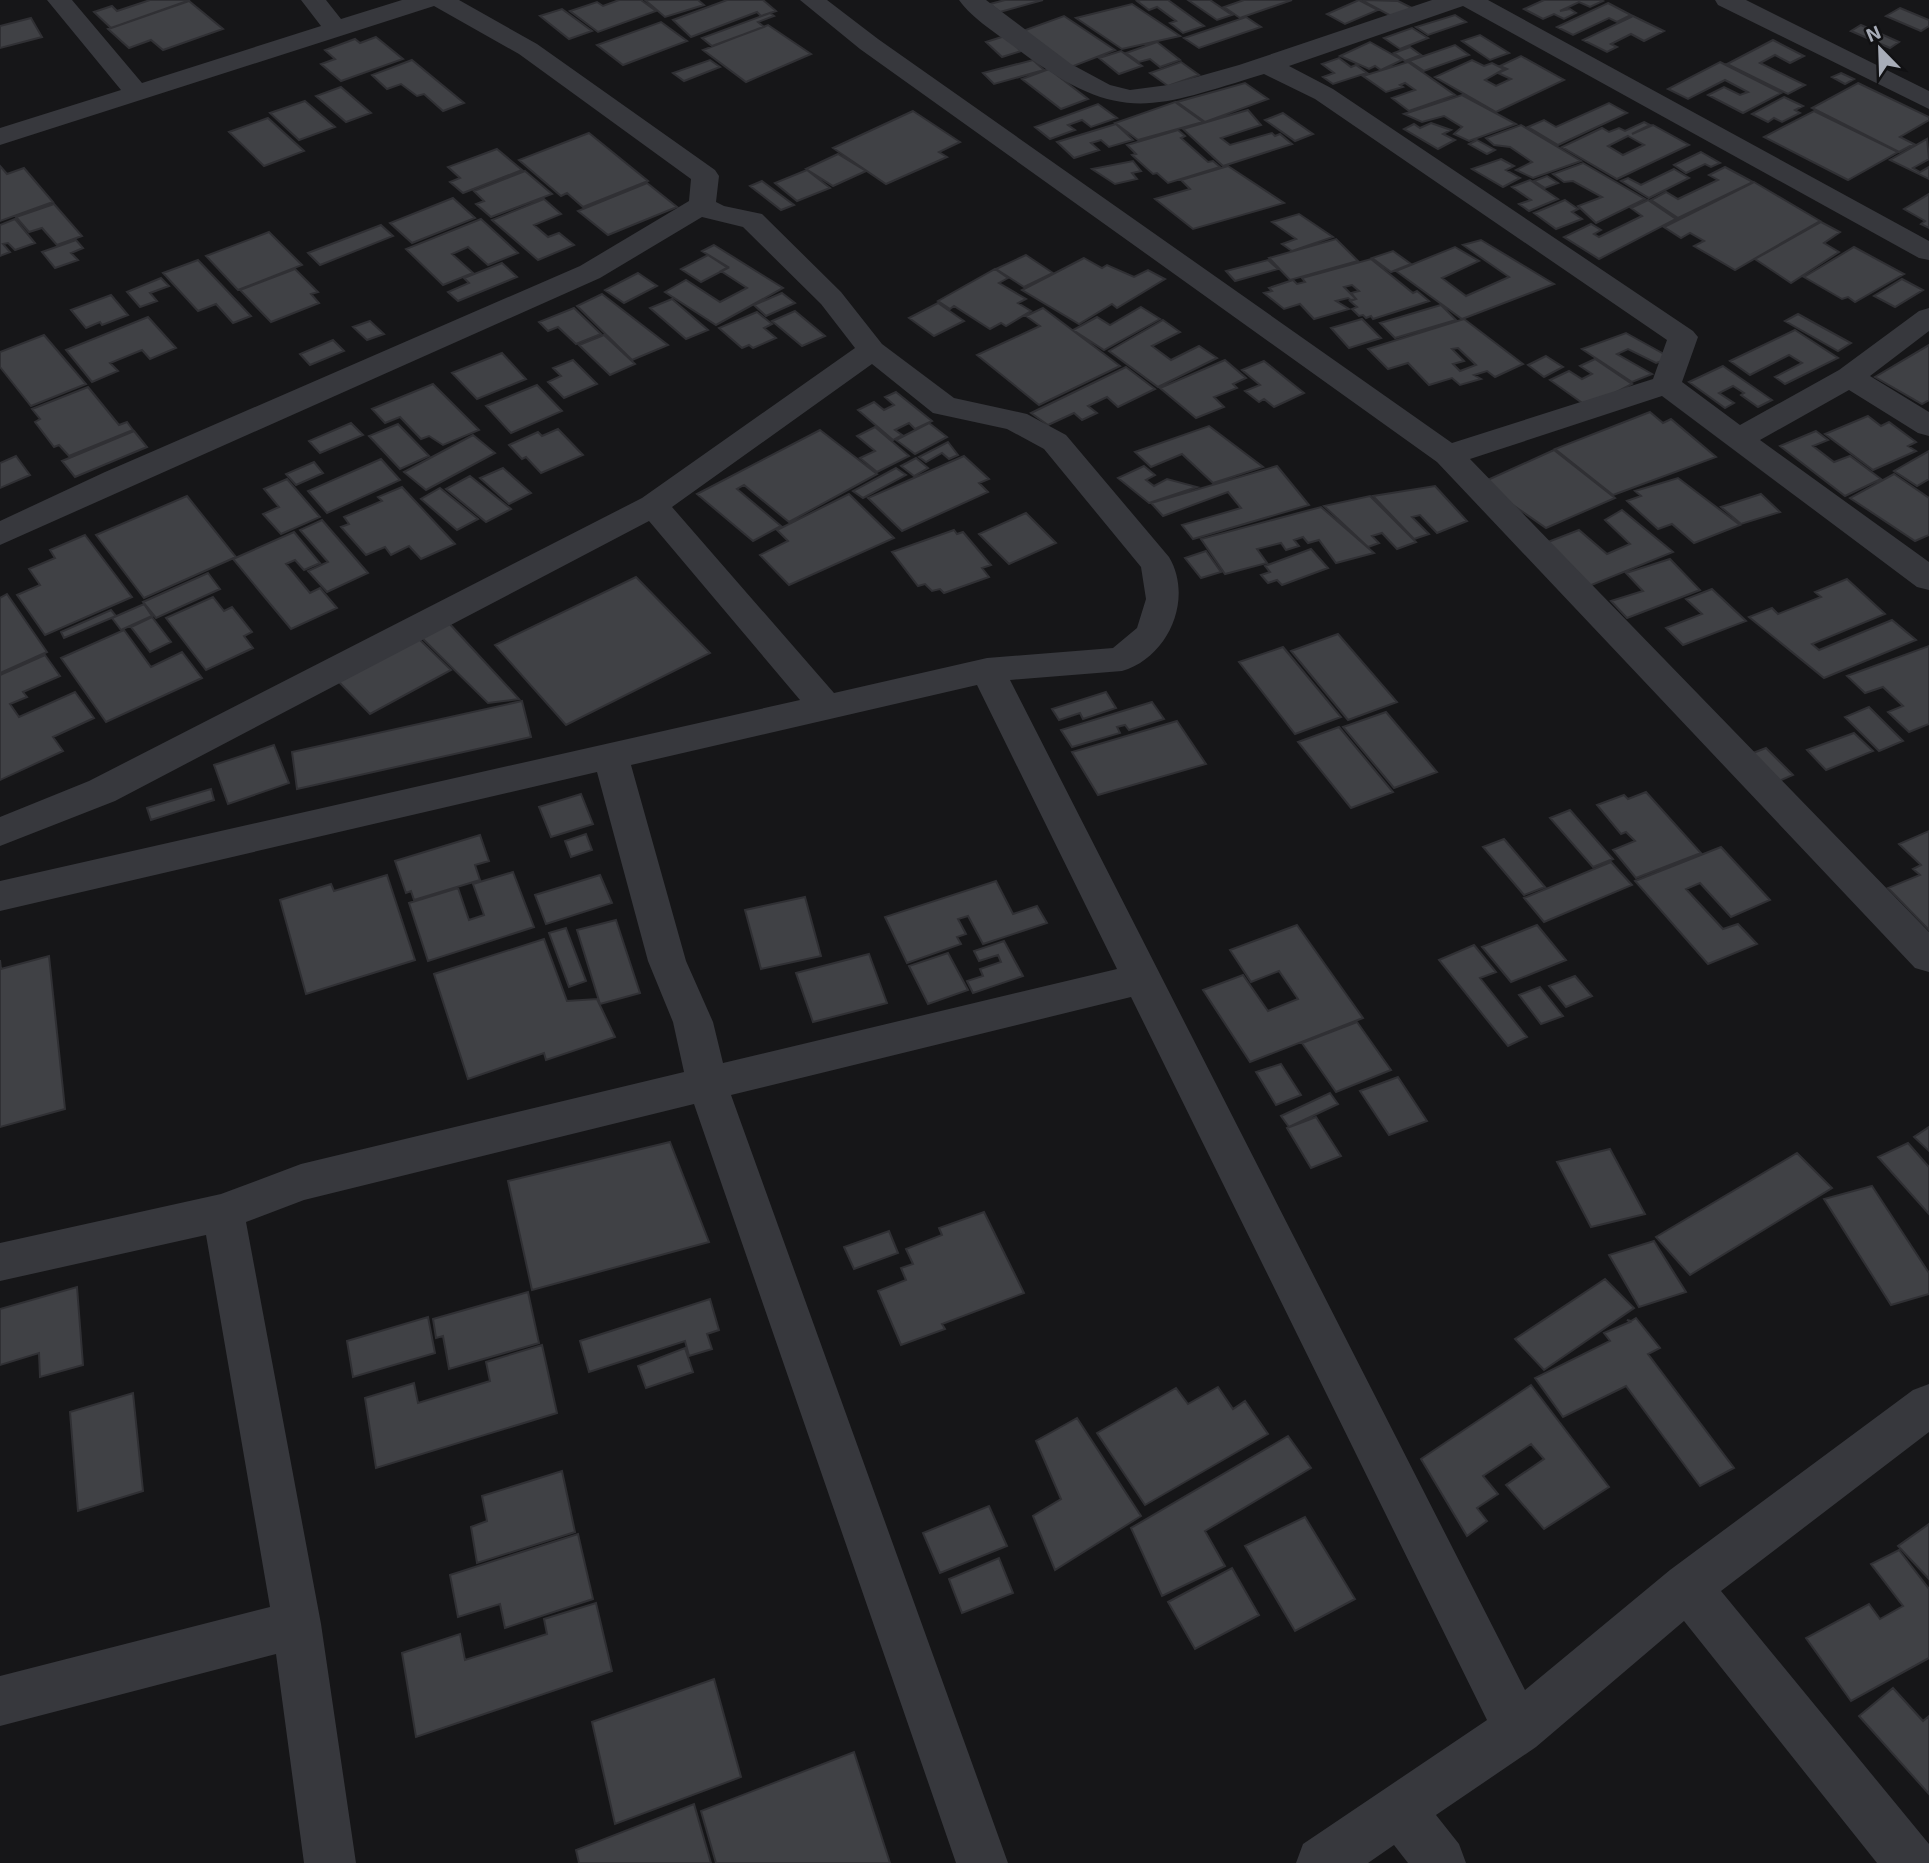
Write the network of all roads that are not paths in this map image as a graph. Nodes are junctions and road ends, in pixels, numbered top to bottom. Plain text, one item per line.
1 (59, 0) edge
2 (313, 0) edge
3 (427, 0) edge
4 (441, 0) edge
5 (812, 0) edge
6 (971, 0) edge
7 (1456, 0) edge
8 (1470, 0) edge
9 (1727, 0) edge
10 (336, 29) junction
11 (1267, 65) junction
12 (136, 92) junction
13 (1929, 101) edge
14 (0, 137) edge
15 (702, 205) junction
16 (1929, 252) edge
17 (1929, 317) edge
18 (1914, 339) edge
19 (872, 350) junction
20 (1850, 377) junction
21 (1666, 385) junction
22 (1929, 426) edge
23 (1738, 439) junction
24 (1448, 455) junction
25 (653, 505) junction
26 (0, 534) edge
27 (1929, 579) edge
28 (987, 670) junction
29 (825, 707) junction
30 (611, 756) junction
31 (0, 832) edge
32 (0, 896) edge
33 (1929, 957) edge
34 (1142, 979) junction
35 (707, 1084) junction
36 (223, 1212) junction
37 (0, 1262) edge
38 (1929, 1405) edge
39 (1687, 1587) junction
40 (297, 1624) junction
41 (0, 1702) edge
42 (1518, 1729) junction
43 (1400, 1810) junction
44 (330, 1863) edge
45 (982, 1863) edge
46 (1322, 1863) edge
47 (1440, 1863) edge
48 (1910, 1863) edge

1 - 12 street
2 - 10 street
3 - 10 street
4 - 15 street
5 - 24 street
6 - 11 street
7 - 11 street
8 - 16 street
9 - 13 street
10 - 12 street
11 - 21 street
12 - 14 street
15 - 19 street
15 - 26 street
17 - 18 street
18 - 20 street
19 - 25 street
19 - 28 street
20 - 22 street
20 - 23 street
21 - 23 street
21 - 24 street
23 - 27 street
24 - 33 street
25 - 29 street
25 - 31 street
28 - 29 street
28 - 34 street
29 - 30 street
30 - 32 street
30 - 35 street
34 - 35 street
34 - 42 street
35 - 36 street
35 - 45 street
36 - 37 street
36 - 40 street
38 - 39 street
39 - 42 street
39 - 48 street
40 - 41 street
40 - 44 street
42 - 43 street
43 - 46 street
43 - 47 street

